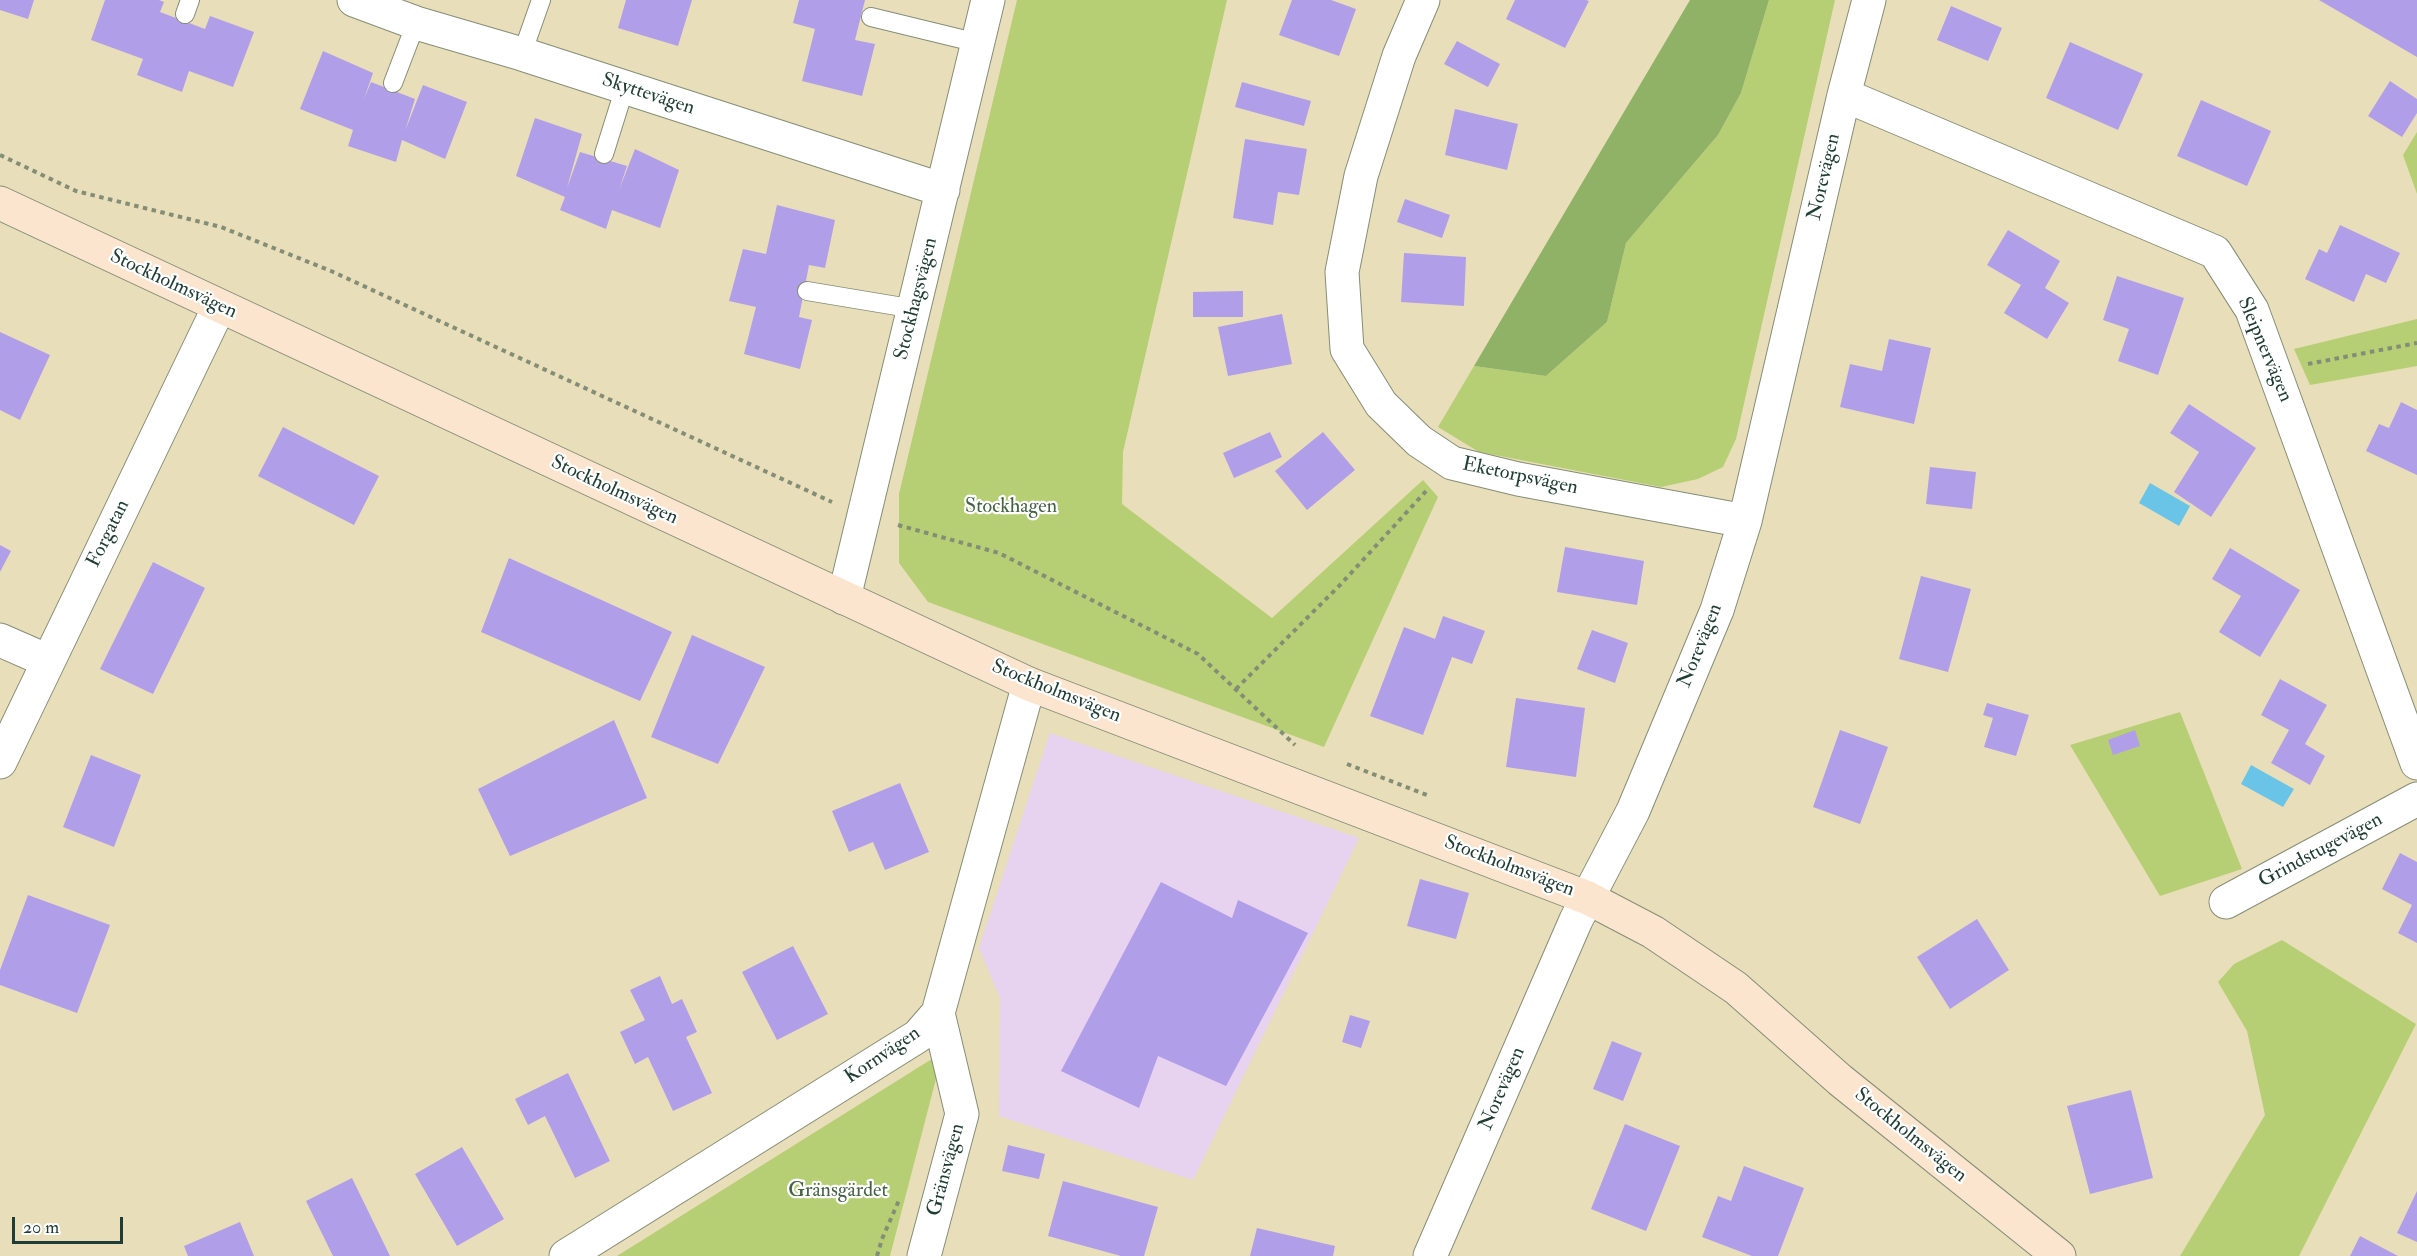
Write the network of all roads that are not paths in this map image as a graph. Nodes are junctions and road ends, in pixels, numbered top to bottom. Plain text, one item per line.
1 (354, 0) edge
2 (542, 0) edge
3 (988, 0) edge
4 (1423, 0) edge
5 (1869, 0) edge
6 (871, 17) dead end
7 (416, 23) junction
8 (978, 44) junction
9 (522, 54) junction
10 (393, 83) dead end
11 (625, 87) junction
12 (1844, 95) junction
13 (604, 154) dead end
14 (943, 190) junction
15 (0, 203) edge
16 (807, 291) dead end
17 (219, 307) junction
18 (915, 309) junction
19 (1745, 520) junction
20 (844, 598) junction
21 (0, 640) edge
22 (48, 661) junction
23 (1029, 684) junction
24 (0, 762) edge
25 (2417, 763) edge
26 (2417, 799) edge
27 (1588, 898) junction
28 (2226, 902) dead end
29 (938, 1013) junction
30 (566, 1256) edge
31 (924, 1256) edge
32 (1430, 1256) edge
33 (2059, 1256) edge

1 - 7 street, Skyttevägen
2 - 9 lane
3 - 8 street, Stockhagsvägen
4 - 19 street, Eketorpsvägen
5 - 12 street, Norevägen
6 - 8 lane
7 - 9 street, Skyttevägen
7 - 10 lane
8 - 14 street, Stockhagsvägen
9 - 11 street, Skyttevägen
11 - 13 lane
11 - 14 street, Skyttevägen
12 - 19 street, Norevägen
12 - 25 street, Sleipnervägen
14 - 18 street, Stockhagsvägen
15 - 17 street, Stockholmsvägen
16 - 18 lane
17 - 20 street, Stockholmsvägen
17 - 22 street, Forgatan
18 - 20 street, Stockhagsvägen
19 - 27 street, Norevägen
20 - 23 street, Stockholmsvägen
21 - 22 street
22 - 24 street, Forgatan
23 - 27 street, Stockholmsvägen
23 - 29 street, Kornvägen
26 - 28 street, Grindstugevägen
27 - 32 street, Norevägen
27 - 33 street, Stockholmsvägen
29 - 30 street, Kornvägen
29 - 31 street, Gränsvägen

